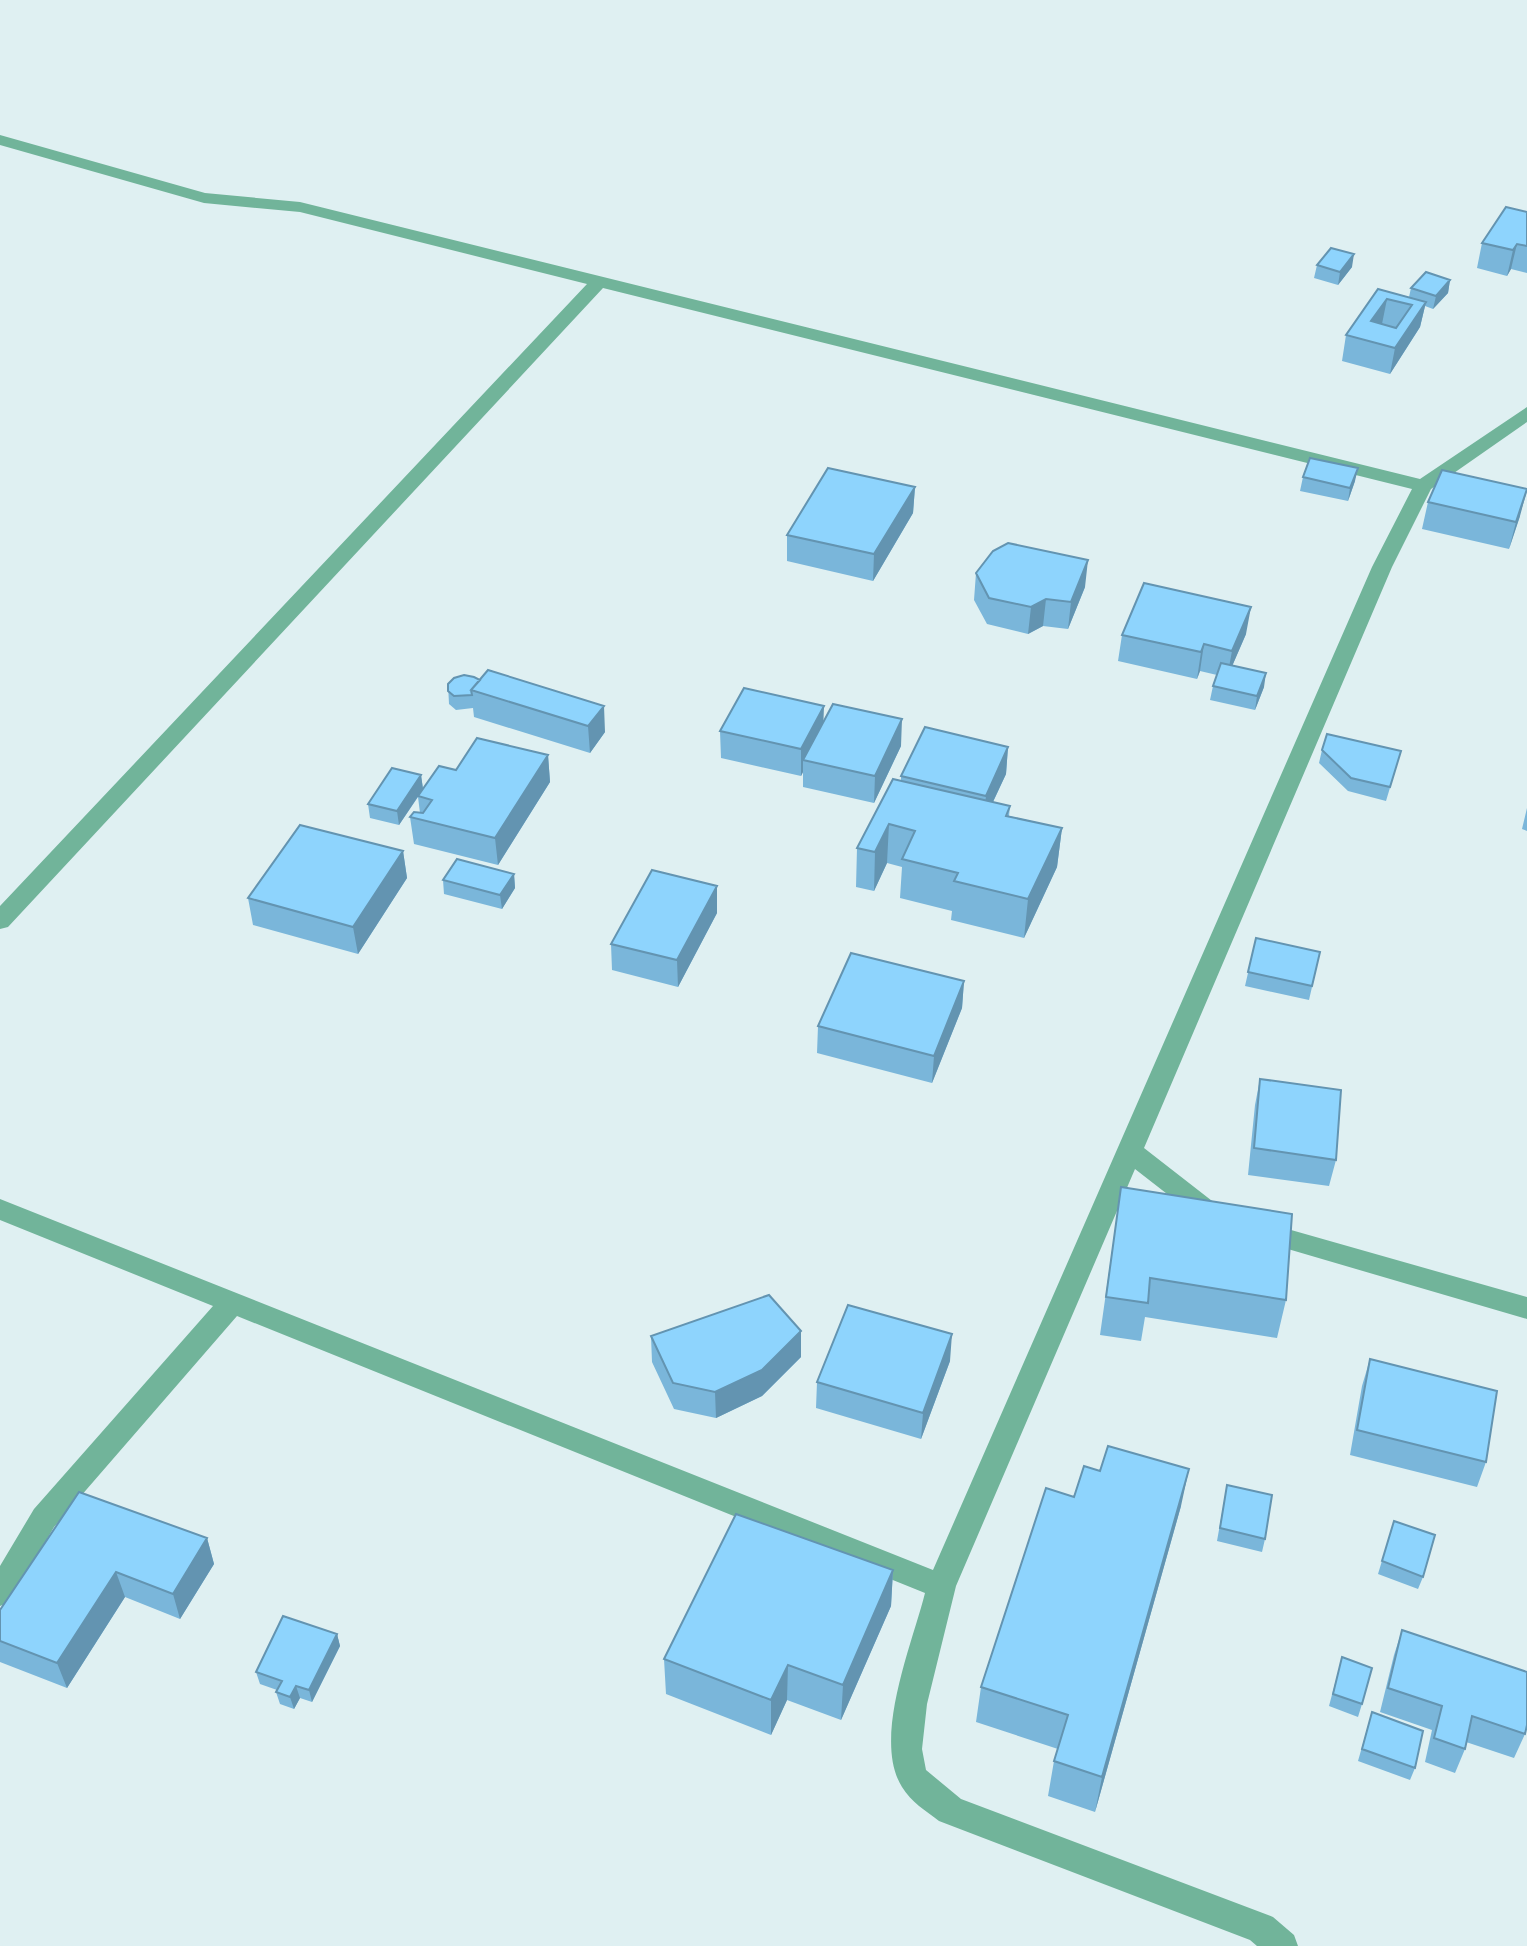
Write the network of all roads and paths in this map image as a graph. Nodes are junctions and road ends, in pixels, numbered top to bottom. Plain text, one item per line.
1 (0, 140) edge
2 (599, 282) junction
3 (1527, 413) edge
4 (1423, 486) junction
5 (0, 921) edge
6 (1130, 1151) junction
7 (0, 1209) edge
8 (233, 1302) junction
9 (1527, 1308) edge
10 (941, 1586) junction
11 (0, 1593) edge
12 (1282, 1946) edge

1 - 2 street
2 - 4 street
2 - 5 street
3 - 4 street
4 - 6 street
6 - 9 street
6 - 10 street
7 - 8 street
8 - 10 street
8 - 11 street
10 - 12 street

